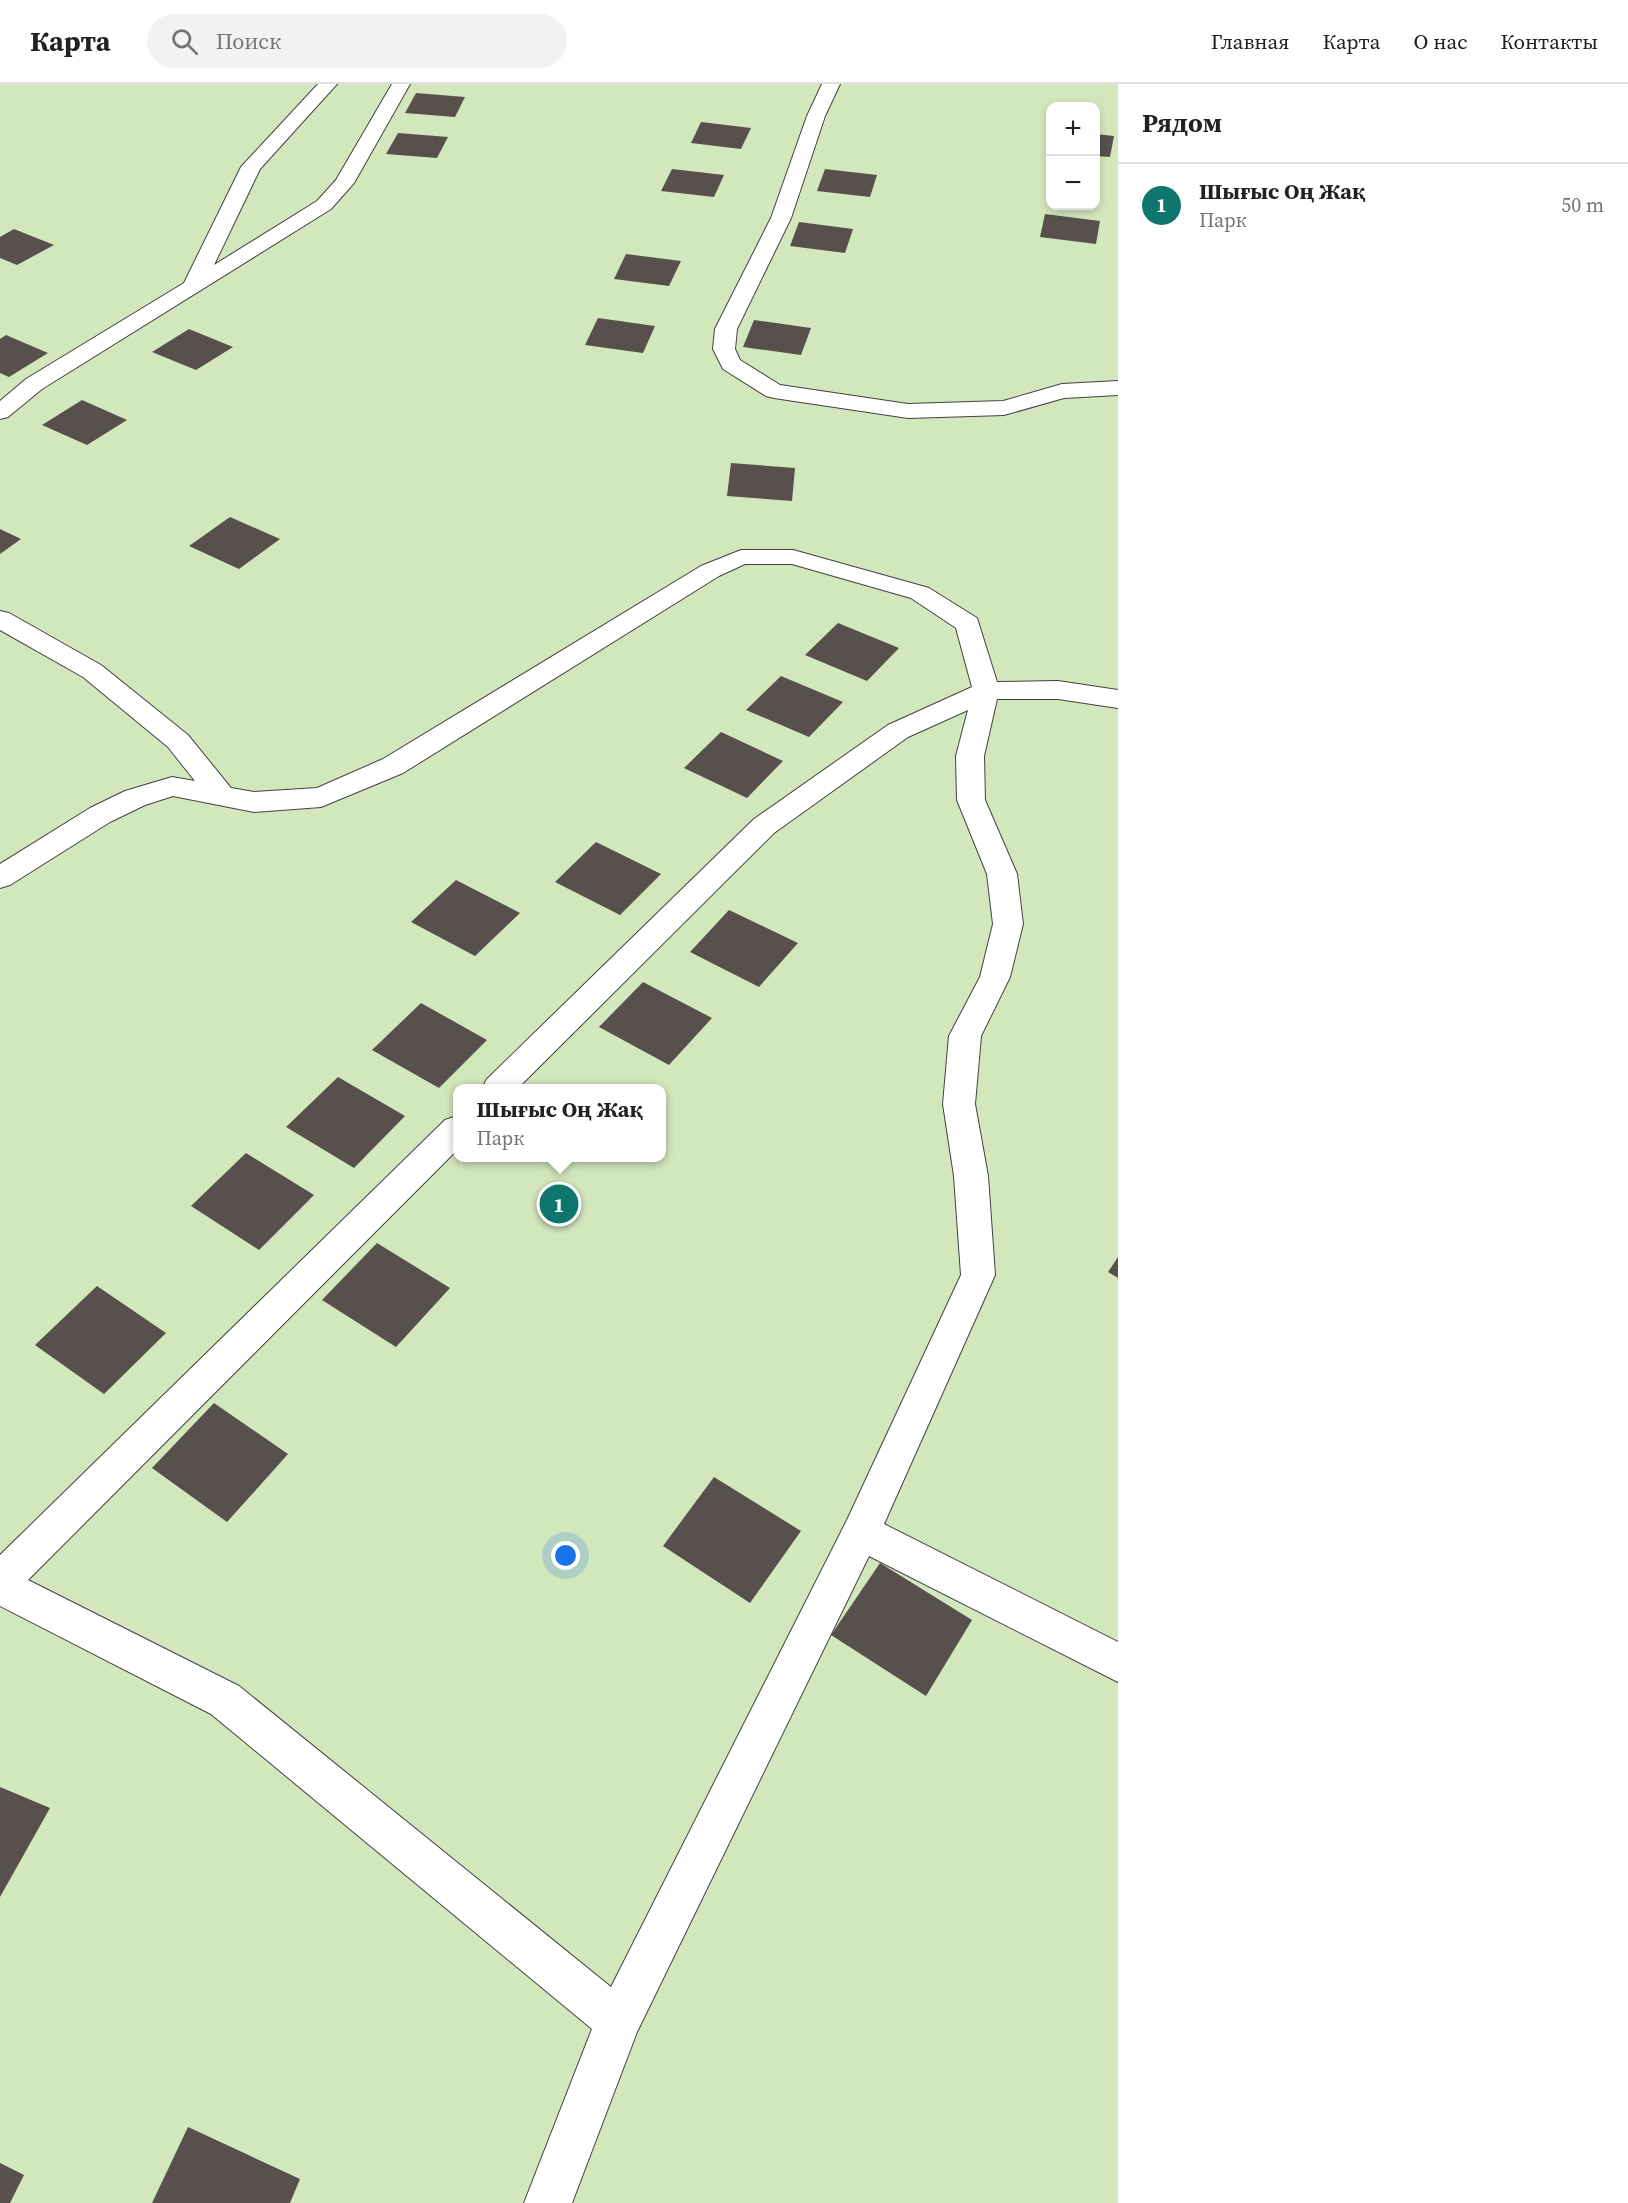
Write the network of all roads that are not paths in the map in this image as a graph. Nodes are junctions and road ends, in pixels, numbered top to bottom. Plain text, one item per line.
1 (328, 84) edge
2 (401, 84) edge
3 (831, 84) edge
4 (193, 287) junction
5 (1118, 388) edge
6 (0, 412) edge
7 (0, 619) edge
8 (986, 691) junction
9 (1118, 699) edge
10 (223, 797) junction
11 (0, 878) edge
12 (503, 1084) edge
13 (453, 1133) edge
14 (861, 1532) junction
15 (0, 1581) edge
16 (0, 1586) edge
17 (1118, 1663) edge
18 (618, 2021) junction
19 (549, 2203) edge

1 - 4 street
2 - 4 street
3 - 5 street
4 - 6 street
7 - 10 street
8 - 9 street
8 - 10 street
8 - 12 street
8 - 14 street
10 - 11 street
13 - 15 street
14 - 17 street
14 - 18 street
16 - 18 street
18 - 19 street

